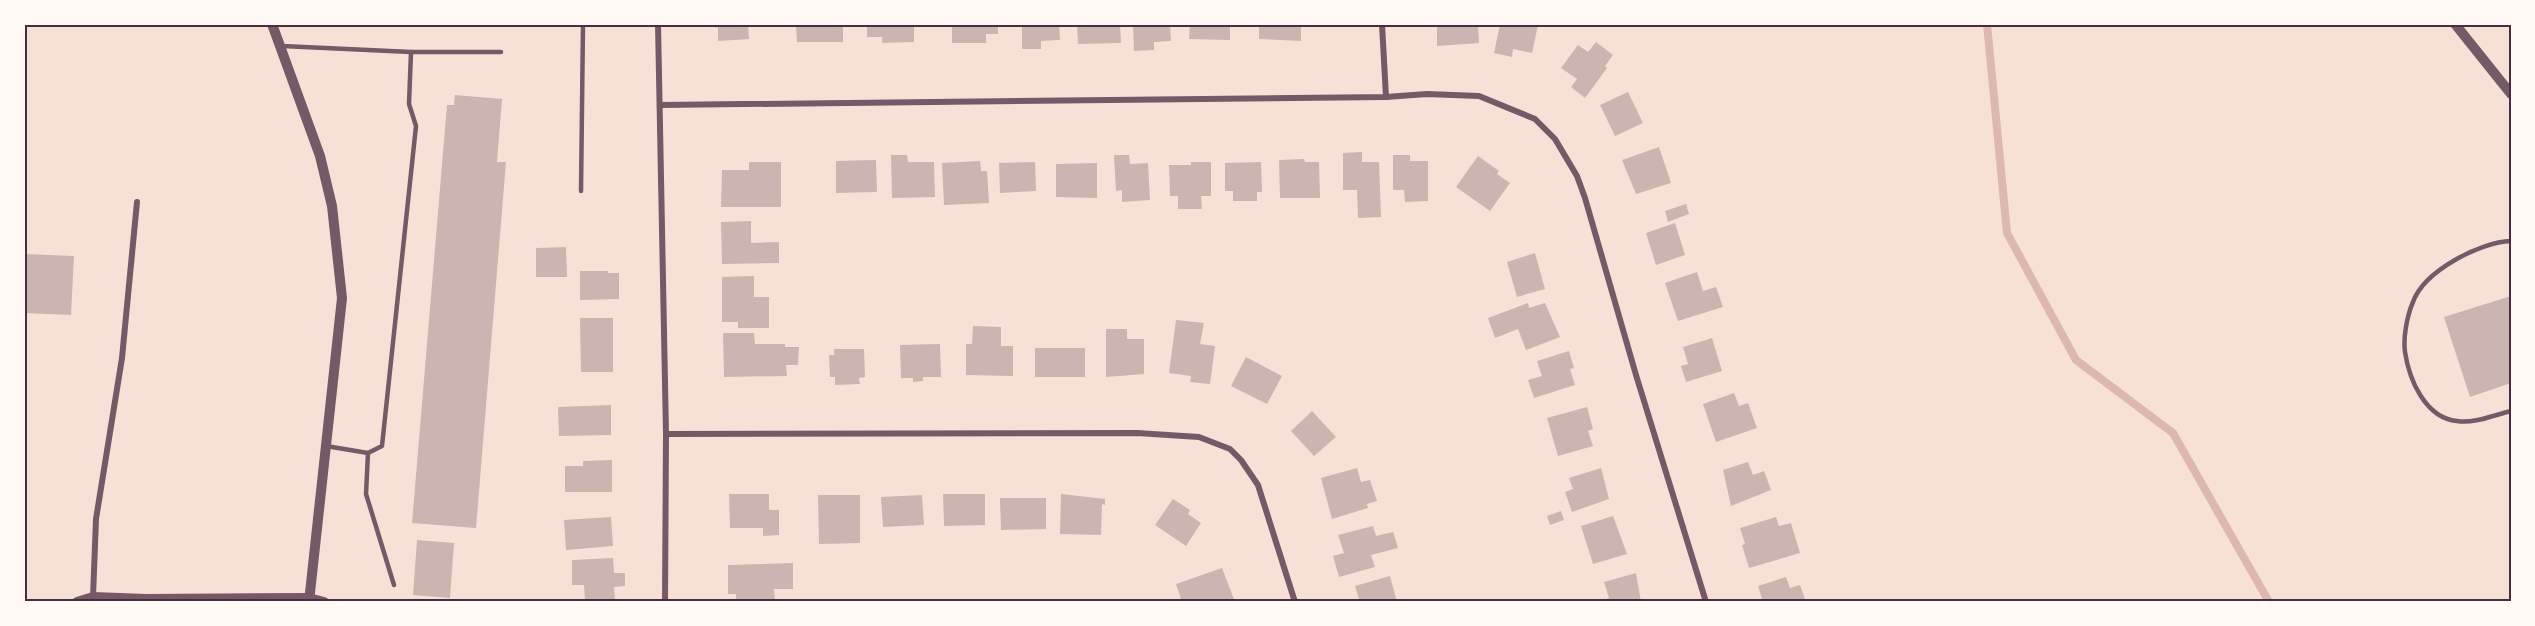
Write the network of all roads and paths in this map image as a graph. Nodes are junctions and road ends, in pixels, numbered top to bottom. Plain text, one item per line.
1 (272, 24) edge
2 (583, 24) edge
3 (658, 24) edge
4 (1382, 24) edge
5 (2455, 24) edge
6 (279, 46) junction
7 (411, 52) junction
8 (501, 52) dead end
9 (2511, 94) edge
10 (1386, 98) junction
11 (660, 105) junction
12 (581, 191) dead end
13 (137, 202) dead end
14 (2511, 241) edge
15 (2511, 411) edge
16 (666, 434) junction
17 (326, 446) junction
18 (368, 453) junction
19 (394, 585) dead end
20 (93, 597) junction
21 (121, 600) edge
22 (309, 600) edge
23 (77, 602) edge
24 (324, 602) edge
25 (665, 602) edge
26 (1295, 602) edge
27 (1706, 602) edge

1 - 6 street
2 - 12 lane
3 - 11 street
4 - 10 street
5 - 9 street
6 - 7 lane
6 - 17 street
7 - 8 lane
7 - 18 lane
10 - 11 street
10 - 27 street
11 - 16 street
13 - 20 street
14 - 15 lane
16 - 25 street
16 - 26 street
17 - 18 lane
17 - 22 street
18 - 19 lane
20 - 21 street
20 - 23 street
21 - 22 street
22 - 24 street

